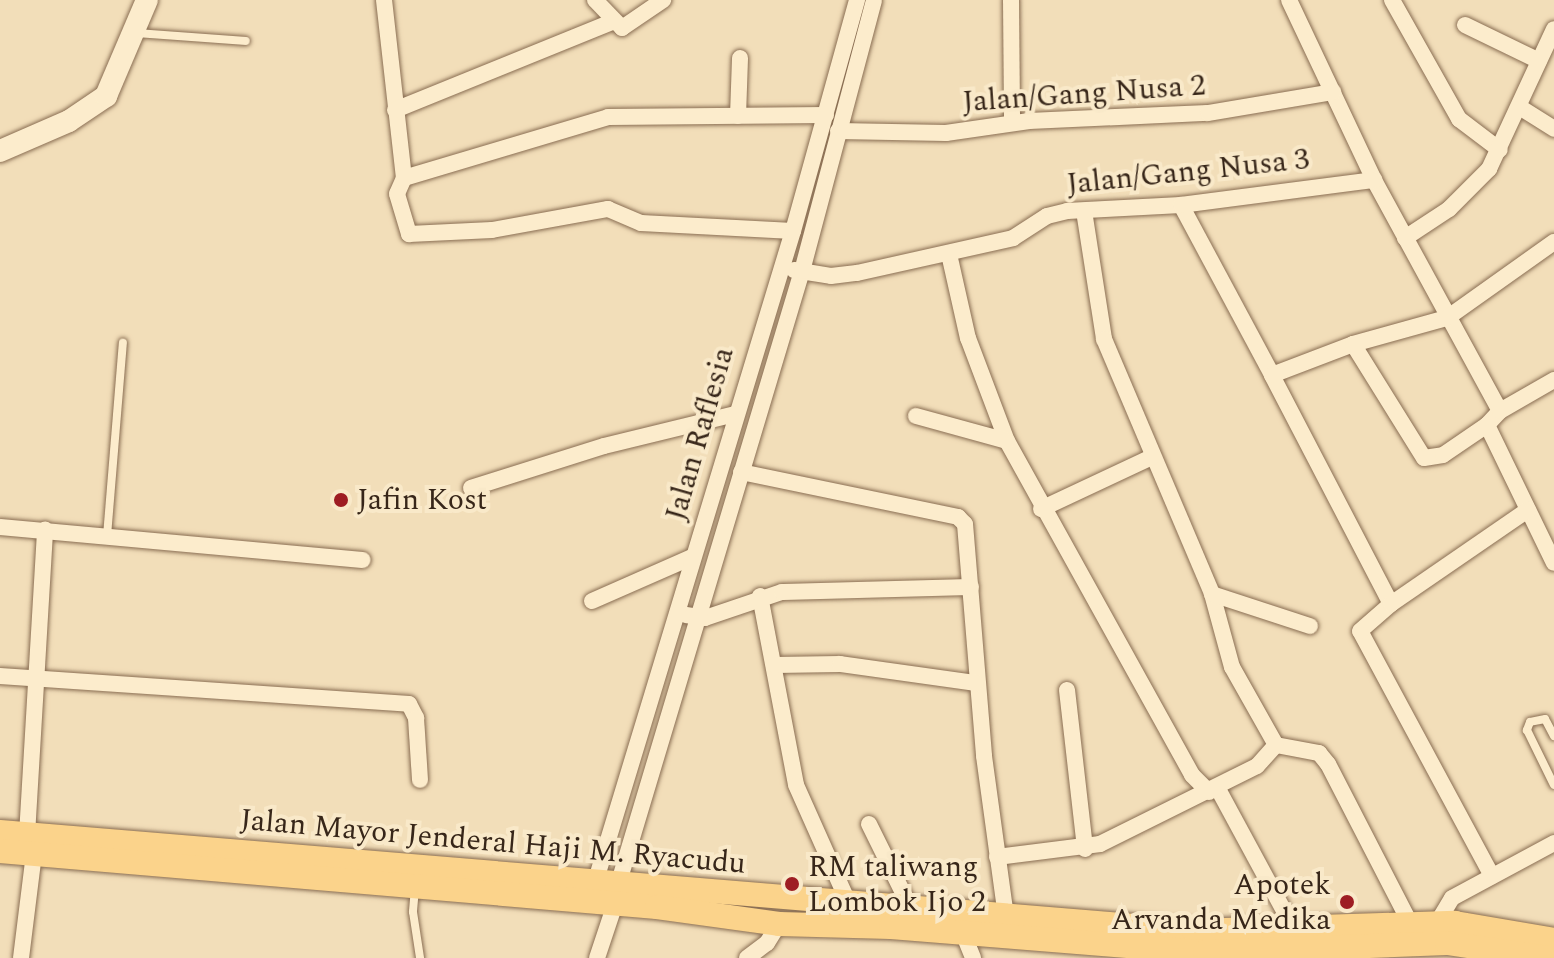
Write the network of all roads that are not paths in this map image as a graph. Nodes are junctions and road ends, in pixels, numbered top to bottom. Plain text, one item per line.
1 (147, 0) edge
2 (384, 0) edge
3 (595, 0) edge
4 (663, 0) edge
5 (857, 0) edge
6 (874, 0) edge
7 (1011, 0) edge
8 (1289, 0) edge
9 (1392, 0) edge
10 (612, 22) junction
11 (1465, 25) dead end
12 (1554, 29) edge
13 (136, 33) junction
14 (246, 41) dead end
15 (740, 58) dead end
16 (1539, 61) junction
17 (1333, 92) junction
18 (1521, 108) junction
19 (395, 110) junction
20 (826, 115) junction
21 (738, 116) junction
22 (1012, 123) junction
23 (1554, 129) edge
24 (838, 131) junction
25 (1500, 150) junction
26 (0, 151) edge
27 (823, 158) junction
28 (404, 178) junction
29 (1374, 180) junction
30 (1181, 205) junction
31 (1084, 211) junction
32 (793, 231) junction
33 (1405, 238) junction
34 (1554, 242) edge
35 (949, 254) junction
36 (791, 269) junction
37 (1447, 318) junction
38 (123, 343) dead end
39 (1353, 344) junction
40 (1272, 375) junction
41 (1554, 380) edge
42 (1500, 411) junction
43 (735, 414) junction
44 (916, 416) dead end
45 (1487, 425) junction
46 (1007, 441) junction
47 (1152, 457) junction
48 (741, 472) junction
49 (471, 488) dead end
50 (1041, 509) junction
51 (1528, 510) junction
52 (0, 527) edge
53 (45, 530) junction
54 (107, 536) junction
55 (1550, 540) edge
56 (692, 557) junction
57 (363, 560) dead end
58 (1554, 563) edge
59 (971, 587) junction
60 (1212, 594) junction
61 (760, 596) junction
62 (592, 601) dead end
63 (1391, 604) junction
64 (685, 614) junction
65 (1310, 626) dead end
66 (775, 665) junction
67 (0, 676) edge
68 (36, 679) junction
69 (976, 683) junction
70 (1067, 690) dead end
71 (1554, 736) edge
72 (1276, 745) junction
73 (420, 780) dead end
74 (1554, 785) edge
75 (1213, 789) junction
76 (869, 824) dead end
77 (1554, 843) edge
78 (12, 845) edge
79 (1085, 849) junction
80 (997, 857) junction
81 (1492, 876) junction
82 (415, 886) junction
83 (606, 892) junction
84 (853, 904) junction
85 (911, 909) junction
86 (1006, 917) junction
87 (1437, 923) junction
88 (779, 924) junction
89 (960, 926) junction
90 (891, 927) junction
91 (1295, 931) junction
92 (1554, 940) edge
93 (1417, 941) edge
94 (1207, 955) edge
95 (21, 958) edge
96 (420, 958) edge
97 (597, 958) edge
98 (747, 958) edge
99 (973, 958) edge
100 (1549, 958) edge

1 - 13 street
2 - 19 street
3 - 10 street
4 - 10 street
5 - 20 street, Jalan Raflesia
6 - 24 street, Jalan Raflesia
7 - 22 street
8 - 17 street
9 - 25 street
10 - 19 street
11 - 16 street
12 - 16 street
13 - 14 lane
13 - 26 street
15 - 21 street
16 - 18 street
17 - 22 street, Jalan/Gang Nusa 2
17 - 29 street
18 - 23 street
18 - 25 street
19 - 28 street
20 - 21 street
20 - 27 street, Jalan Raflesia
21 - 28 street
22 - 24 street, Jalan/Gang Nusa 2
24 - 27 street, Jalan Raflesia
25 - 33 street
27 - 32 street, Jalan Raflesia
27 - 36 street, Jalan Raflesia
28 - 32 street
29 - 30 street, Jalan/Gang Nusa 3
29 - 33 street
30 - 31 street, Jalan/Gang Nusa 3
30 - 40 street
31 - 35 street, Jalan/Gang Nusa 3
31 - 47 street
32 - 36 street, Jalan Raflesia
33 - 37 street
34 - 37 street
35 - 36 street, Jalan/Gang Nusa 3
35 - 46 street
36 - 43 street, Jalan Raflesia
36 - 48 street, Jalan Raflesia
37 - 39 street
37 - 42 street
38 - 54 lane
39 - 40 street
39 - 45 street
40 - 63 street
41 - 42 street
42 - 45 street
43 - 49 street
43 - 56 street, Jalan Raflesia
44 - 46 street
45 - 51 street
46 - 50 street
47 - 50 street
47 - 60 street
48 - 59 street
48 - 64 street, Jalan Raflesia
50 - 75 street
51 - 55 street
51 - 63 street
52 - 53 street
53 - 54 street
53 - 68 street
54 - 57 street
55 - 58 street
56 - 62 street
56 - 64 street, Jalan Raflesia
59 - 61 street
59 - 69 street
60 - 65 street
60 - 72 street
61 - 64 street
61 - 66 street
63 - 81 street
64 - 83 street, Jalan Raflesia
64 - 83 street, Jalan Raflesia
66 - 69 street
66 - 84 street
67 - 68 street
68 - 73 street
68 - 78 street
69 - 80 street
70 - 79 street
71 - 74 lane
72 - 75 street
72 - 93 street
75 - 79 street
75 - 91 street
76 - 85 street
77 - 81 street
78 - 82 main road, Jalan Mayor Jenderal Haji M. Ryacudu
78 - 83 main road, Jalan Mayor Jenderal Haji M. Ryacudu
78 - 95 street
79 - 80 street
80 - 86 street
81 - 87 street
82 - 83 main road, Jalan Mayor Jenderal Haji M. Ryacudu
82 - 96 lane
83 - 84 main road, Jalan Mayor Jenderal Haji M. Ryacudu
83 - 88 main road, Jalan Mayor Jenderal Haji M. Ryacudu
83 - 97 street
84 - 85 main road, Jalan Mayor Jenderal Haji M. Ryacudu
84 - 90 main road
85 - 89 main road, Jalan Mayor Jenderal Haji M. Ryacudu
86 - 89 main road, Jalan Mayor Jenderal Haji M. Ryacudu
86 - 91 main road, Jalan Mayor Jenderal Haji M. Ryacudu
87 - 92 main road, Jalan Mayor Jenderal Haji M. Ryacudu
87 - 93 main road, Jalan Mayor Jenderal Haji M. Ryacudu
88 - 90 main road, Jalan Mayor Jenderal Haji M. Ryacudu
88 - 98 street
89 - 90 main road, Jalan Mayor Jenderal Haji M. Ryacudu
89 - 94 main road, Jalan Mayor Jenderal Haji M. Ryacudu
89 - 99 street
91 - 93 main road, Jalan Mayor Jenderal Haji M. Ryacudu
93 - 94 main road, Jalan Mayor Jenderal Haji M. Ryacudu
93 - 100 main road, Jalan Mayor Jenderal Haji M. Ryacudu

